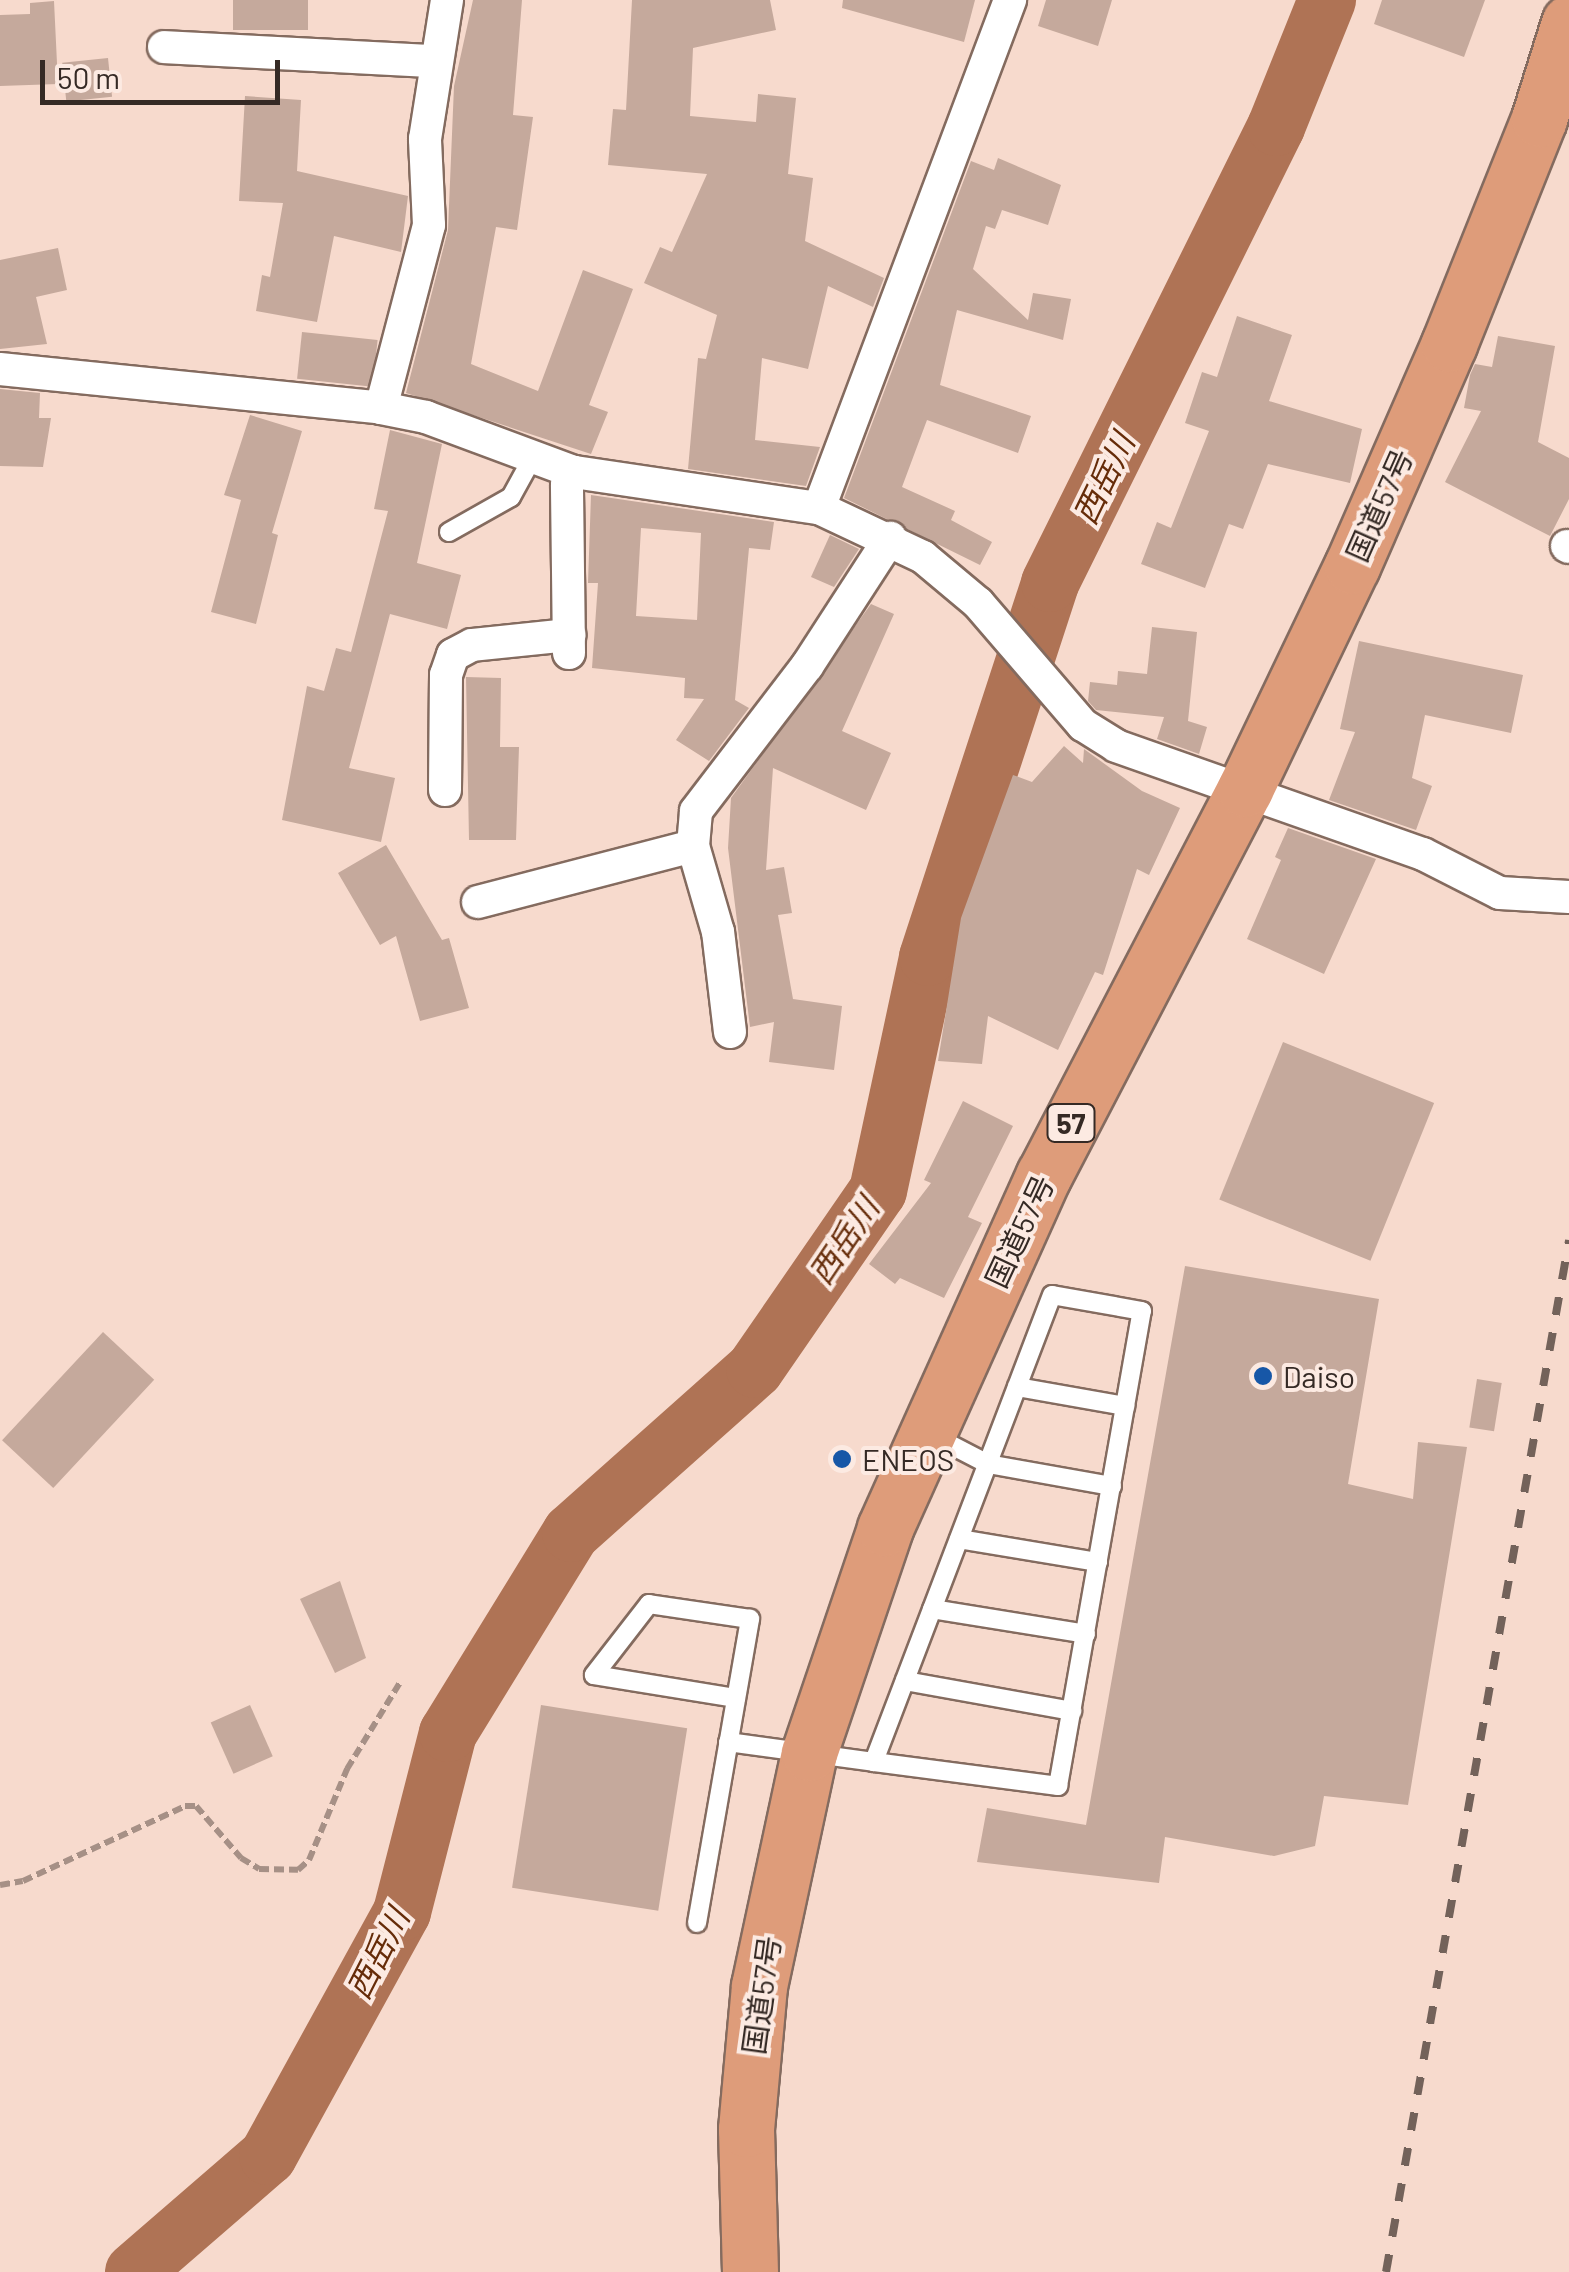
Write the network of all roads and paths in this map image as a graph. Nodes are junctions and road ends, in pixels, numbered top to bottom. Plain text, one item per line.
1 (447, 0) edge
2 (1010, 0) edge
3 (1569, 23) edge
4 (164, 47) dead end
5 (433, 61) junction
6 (0, 369) edge
7 (381, 408) junction
8 (533, 457) junction
9 (574, 472) junction
10 (819, 508) junction
11 (448, 532) dead end
12 (890, 538) junction
13 (1245, 789) junction
14 (445, 790) dead end
15 (693, 846) junction
16 (1569, 896) edge
17 (478, 902) dead end
18 (730, 1032) dead end
19 (1017, 1387) junction
20 (1125, 1406) junction
21 (927, 1431) junction
22 (988, 1464) junction
23 (1112, 1486) junction
24 (959, 1539) junction
25 (1098, 1562) junction
26 (932, 1609) junction
27 (1086, 1634) junction
28 (401, 1681) dead end
29 (905, 1681) junction
30 (736, 1698) junction
31 (1072, 1711) junction
32 (728, 1742) junction
33 (809, 1753) junction
34 (874, 1762) junction
35 (0, 1884) edge
36 (698, 1923) dead end
37 (750, 2272) edge

1 - 5 street
2 - 10 street
3 - 13 highway, 国道57号 / 57
4 - 5 street
5 - 7 street
6 - 7 street
7 - 8 street
8 - 9 street
8 - 11 lane
9 - 10 street
9 - 14 street
10 - 12 street
12 - 13 street
12 - 15 street
13 - 16 street
13 - 21 highway, 国道57号 / 57
15 - 17 street
15 - 18 street
19 - 20 lane
19 - 20 lane
19 - 22 lane
20 - 23 lane
21 - 22 lane
21 - 33 highway, 国道57号 / 57
22 - 23 lane
22 - 24 lane
23 - 25 lane
24 - 25 lane
24 - 26 lane
25 - 27 lane
26 - 27 lane
26 - 29 lane
27 - 31 lane
28 - 35 path
29 - 31 lane
29 - 34 lane
30 - 30 lane
30 - 32 lane
31 - 34 lane
32 - 33 lane
32 - 36 lane
33 - 34 lane
33 - 37 highway, 国道57号 / 57

